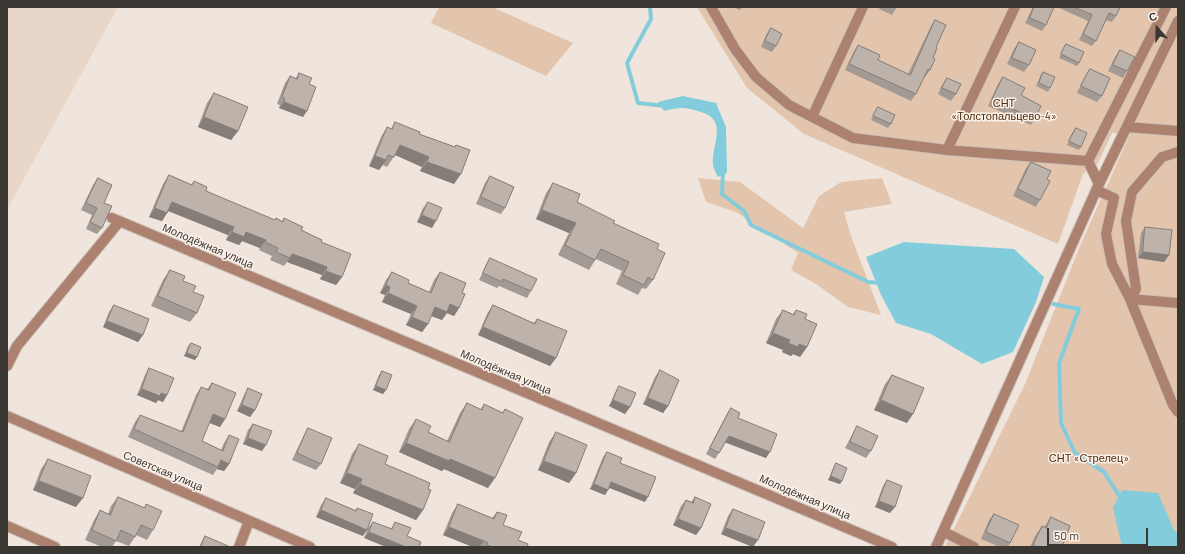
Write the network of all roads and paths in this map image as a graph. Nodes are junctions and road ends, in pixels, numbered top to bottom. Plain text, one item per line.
1 (712, 7) edge
2 (863, 7) edge
3 (1015, 7) edge
4 (1166, 7) edge
5 (1178, 20) edge
6 (812, 117) junction
7 (1127, 127) junction
8 (1178, 131) edge
9 (947, 150) junction
10 (1178, 152) edge
11 (1088, 161) junction
12 (1098, 187) junction
13 (1114, 198) junction
14 (1130, 205) junction
15 (1130, 299) junction
16 (1178, 303) edge
17 (7, 366) edge
18 (1178, 412) edge
19 (7, 416) edge
20 (249, 521) junction
21 (7, 526) edge
22 (944, 532) junction
23 (55, 547) edge
24 (239, 547) edge
25 (310, 547) edge
26 (892, 547) edge
27 (936, 547) edge
28 (974, 547) edge

1 - 6 street
2 - 6 street
3 - 9 street
4 - 11 street
5 - 7 street
6 - 9 street
7 - 8 street
7 - 12 street
9 - 11 street
10 - 14 street
11 - 12 street
12 - 13 street
12 - 22 street
13 - 14 street
13 - 15 street
14 - 15 street
15 - 16 street
15 - 18 street
17 - 26 street, Молодёжная улица
19 - 20 street, Советская улица
20 - 24 street
20 - 25 street, Советская улица
21 - 23 street
22 - 27 street
22 - 28 street

